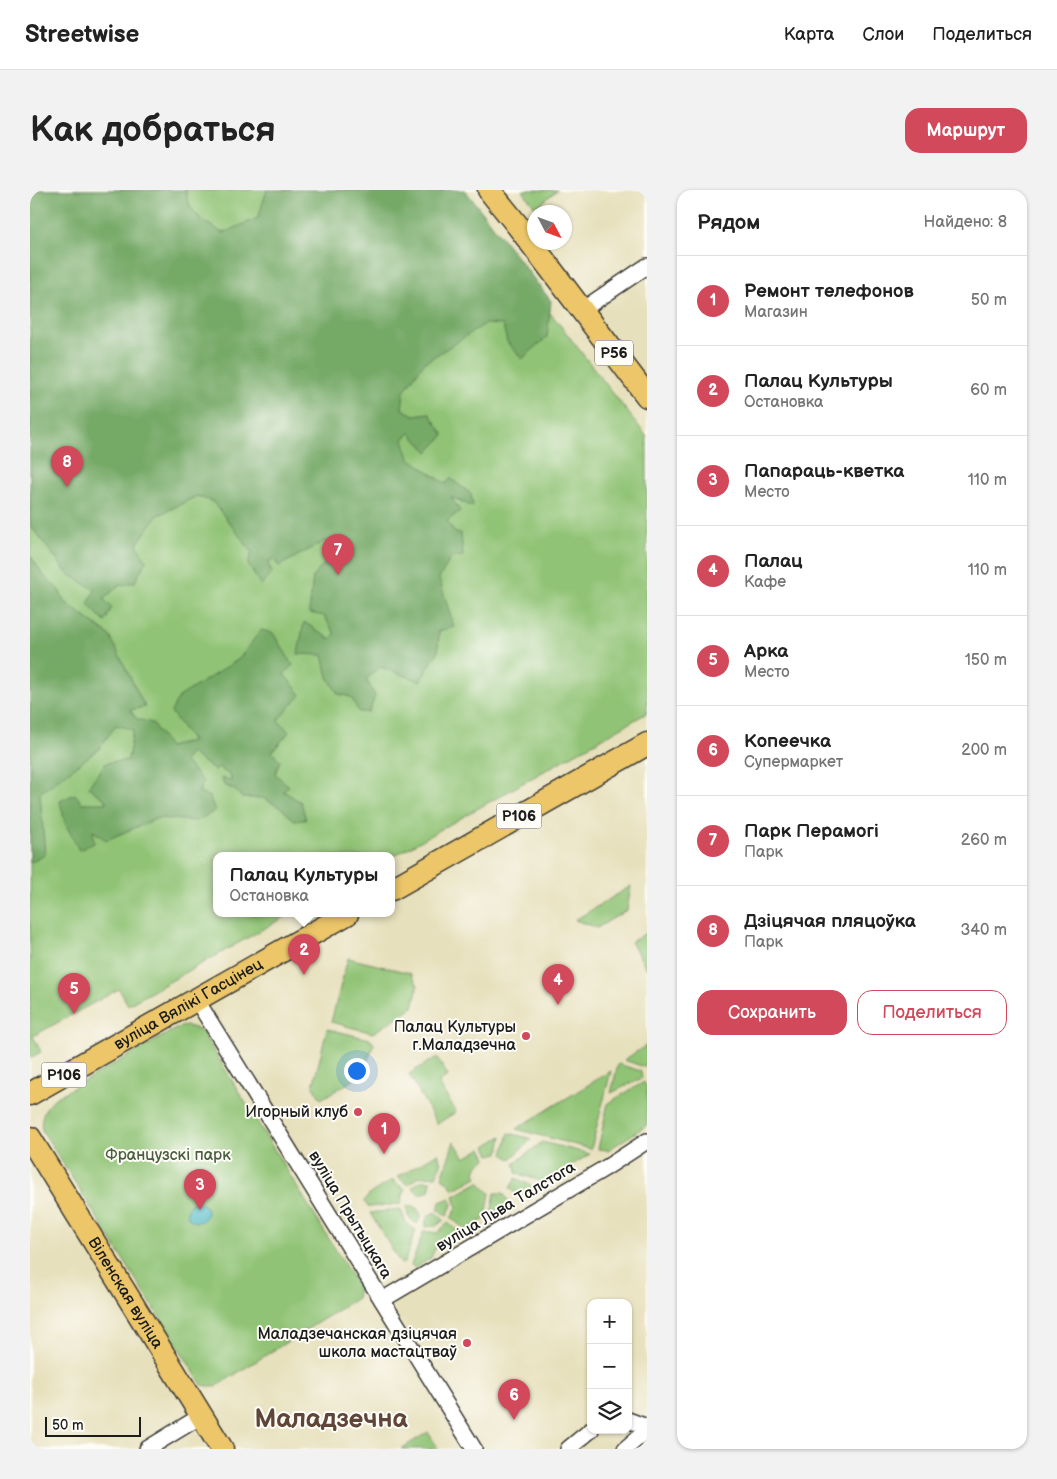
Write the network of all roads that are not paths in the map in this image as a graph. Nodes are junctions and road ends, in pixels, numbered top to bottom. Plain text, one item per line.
1 (489, 190) edge
2 (647, 266) edge
3 (582, 310) junction
4 (647, 396) edge
5 (647, 744) edge
6 (395, 887) edge
7 (342, 917) edge
8 (196, 1000) junction
9 (30, 1094) edge
10 (30, 1138) edge
11 (647, 1141) edge
12 (382, 1300) junction
13 (201, 1416) junction
14 (632, 1422) edge
15 (647, 1428) edge
16 (587, 1433) edge
17 (147, 1449) edge
18 (222, 1449) edge
19 (474, 1449) edge
20 (568, 1449) edge
21 (625, 1449) edge

1 - 3 main road, Р56
2 - 3 street
3 - 4 main road, Р56
5 - 6 main road, Р106
7 - 8 main road, вуліца Вялікі Гасцінец / Р106
8 - 9 main road, вуліца Вялікі Гасцінец / Р106
8 - 12 street, вуліца Прытыцкага
10 - 13 main road, Віленская вуліца
11 - 12 street, вуліца Льва Талстога
12 - 19 street, вуліца Прытыцкага
13 - 17 street
13 - 18 main road, Віленская вуліца
14 - 15 street
15 - 21 street
16 - 20 street

